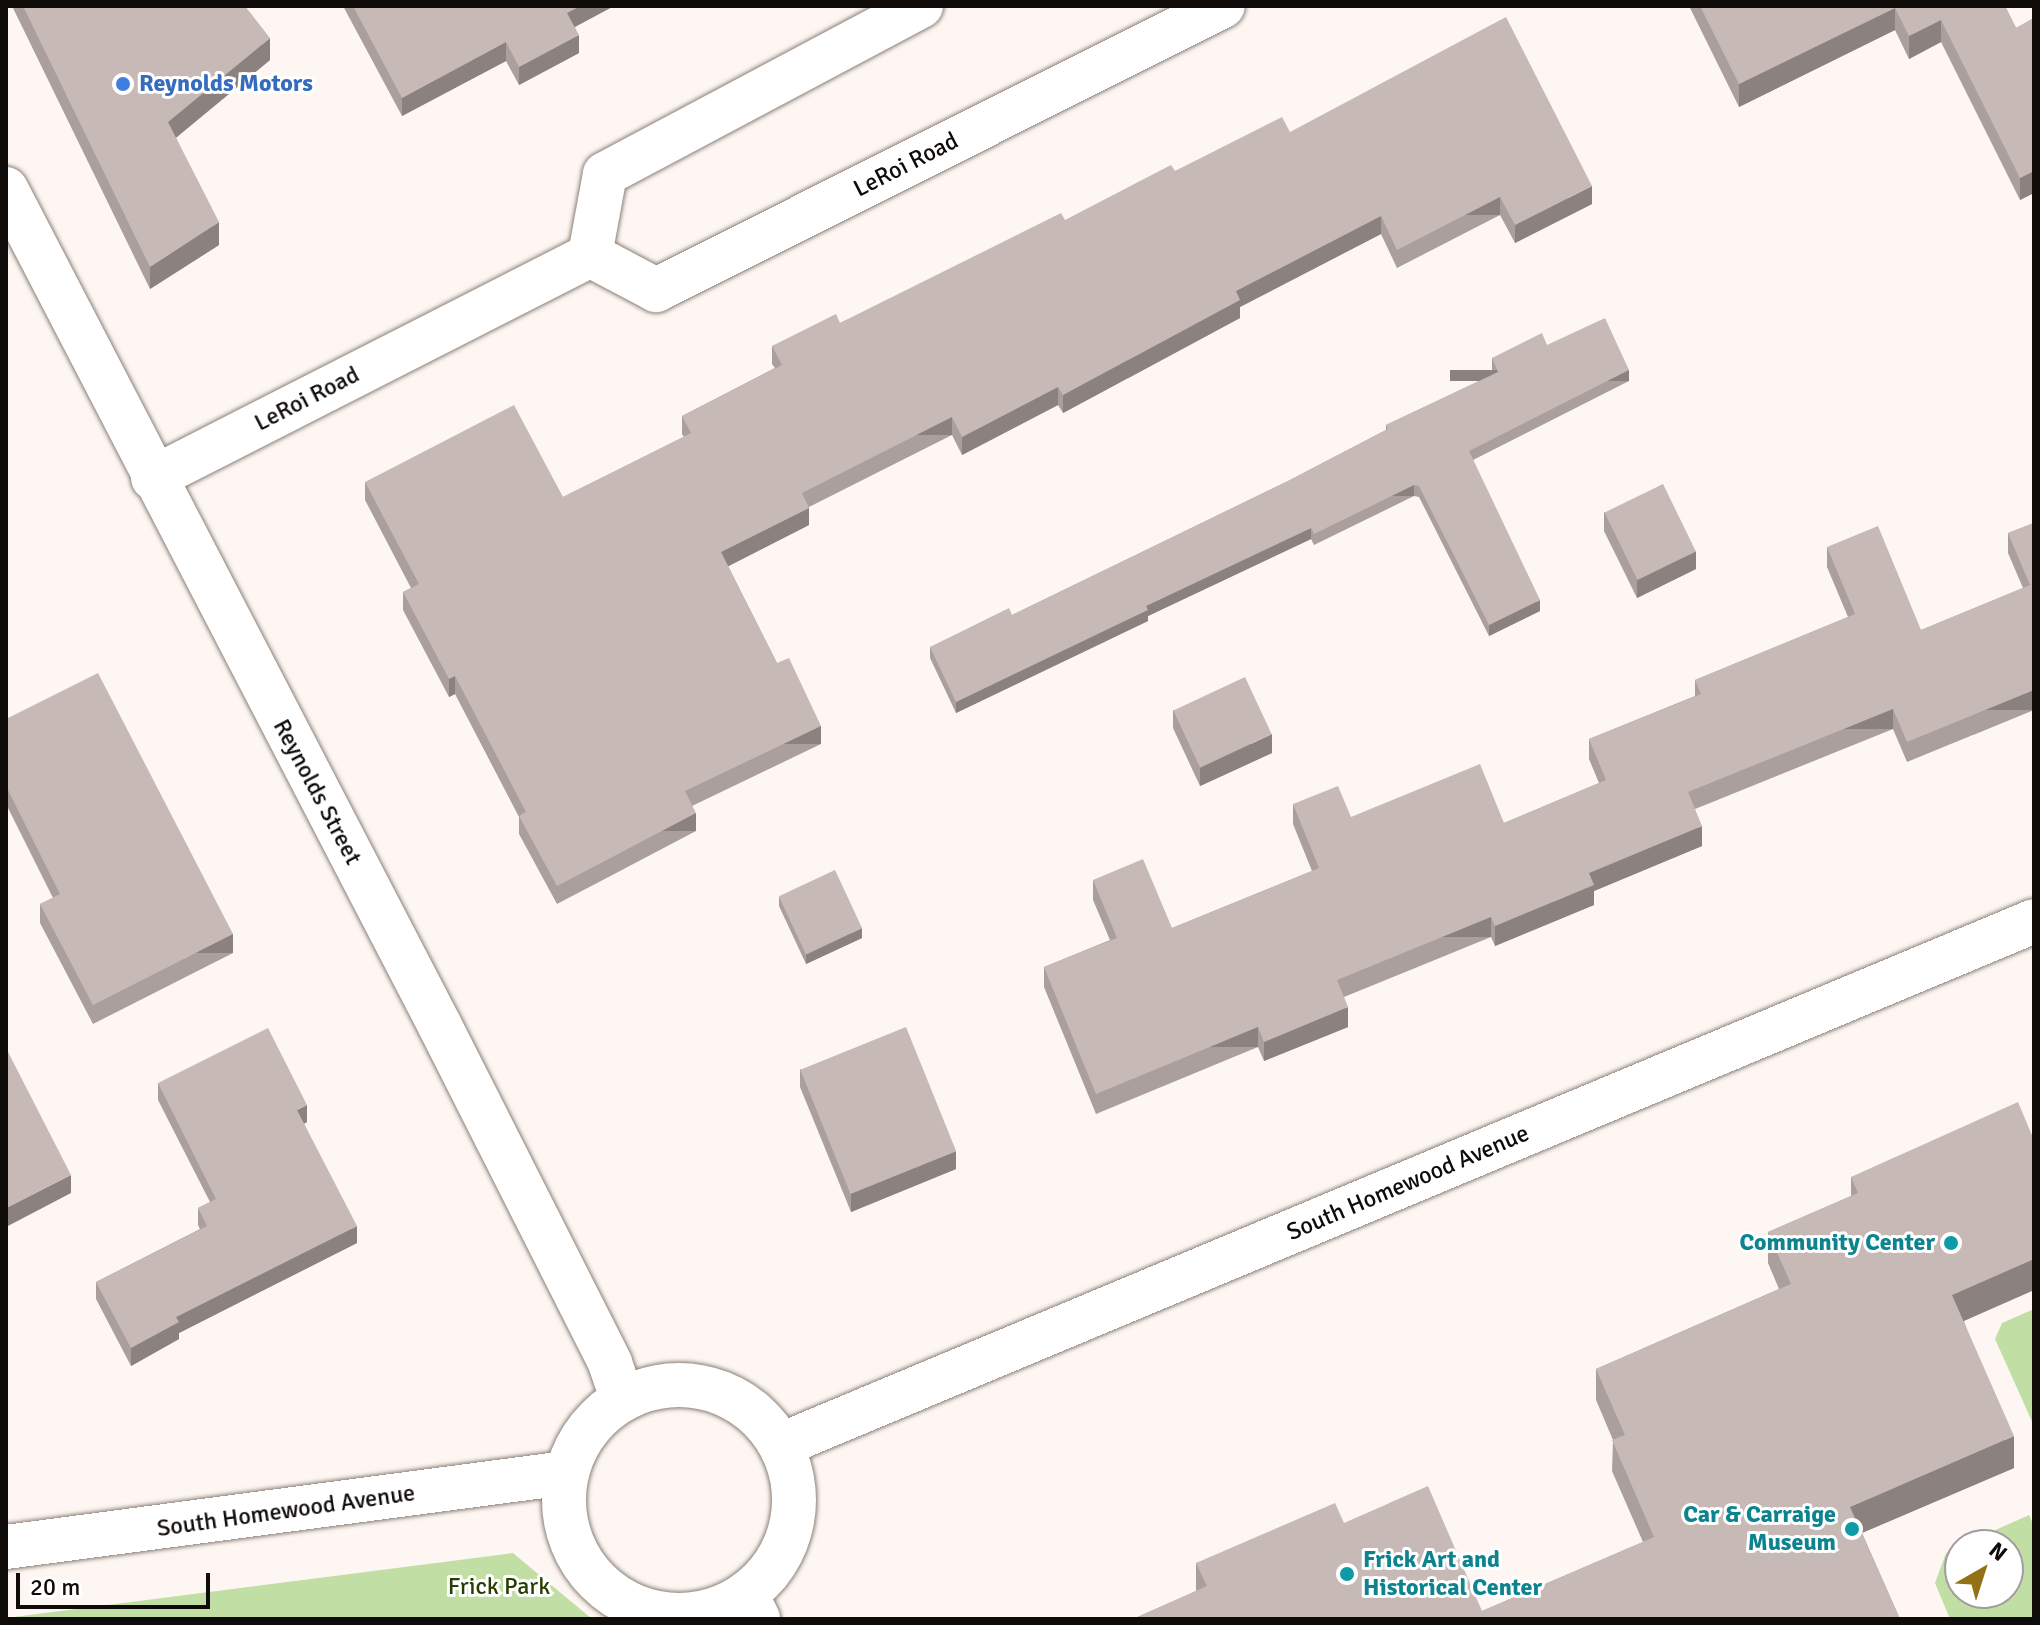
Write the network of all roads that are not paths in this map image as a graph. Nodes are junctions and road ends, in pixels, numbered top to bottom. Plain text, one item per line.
1 (921, 6) edge
2 (1223, 6) edge
3 (6, 189) edge
4 (590, 255) junction
5 (153, 478) junction
6 (2034, 921) edge
7 (622, 1398) junction
8 (781, 1445) junction
9 (566, 1473) junction
10 (6, 1547) edge
11 (752, 1607) edge

1 - 4 street
2 - 4 street, LeRoi Road
3 - 5 street, Reynolds Street
4 - 5 street, LeRoi Road
5 - 7 street, Reynolds Street
6 - 8 street, South Homewood Avenue
7 - 8 street
7 - 9 street
8 - 11 street
9 - 10 street, South Homewood Avenue
9 - 11 street

